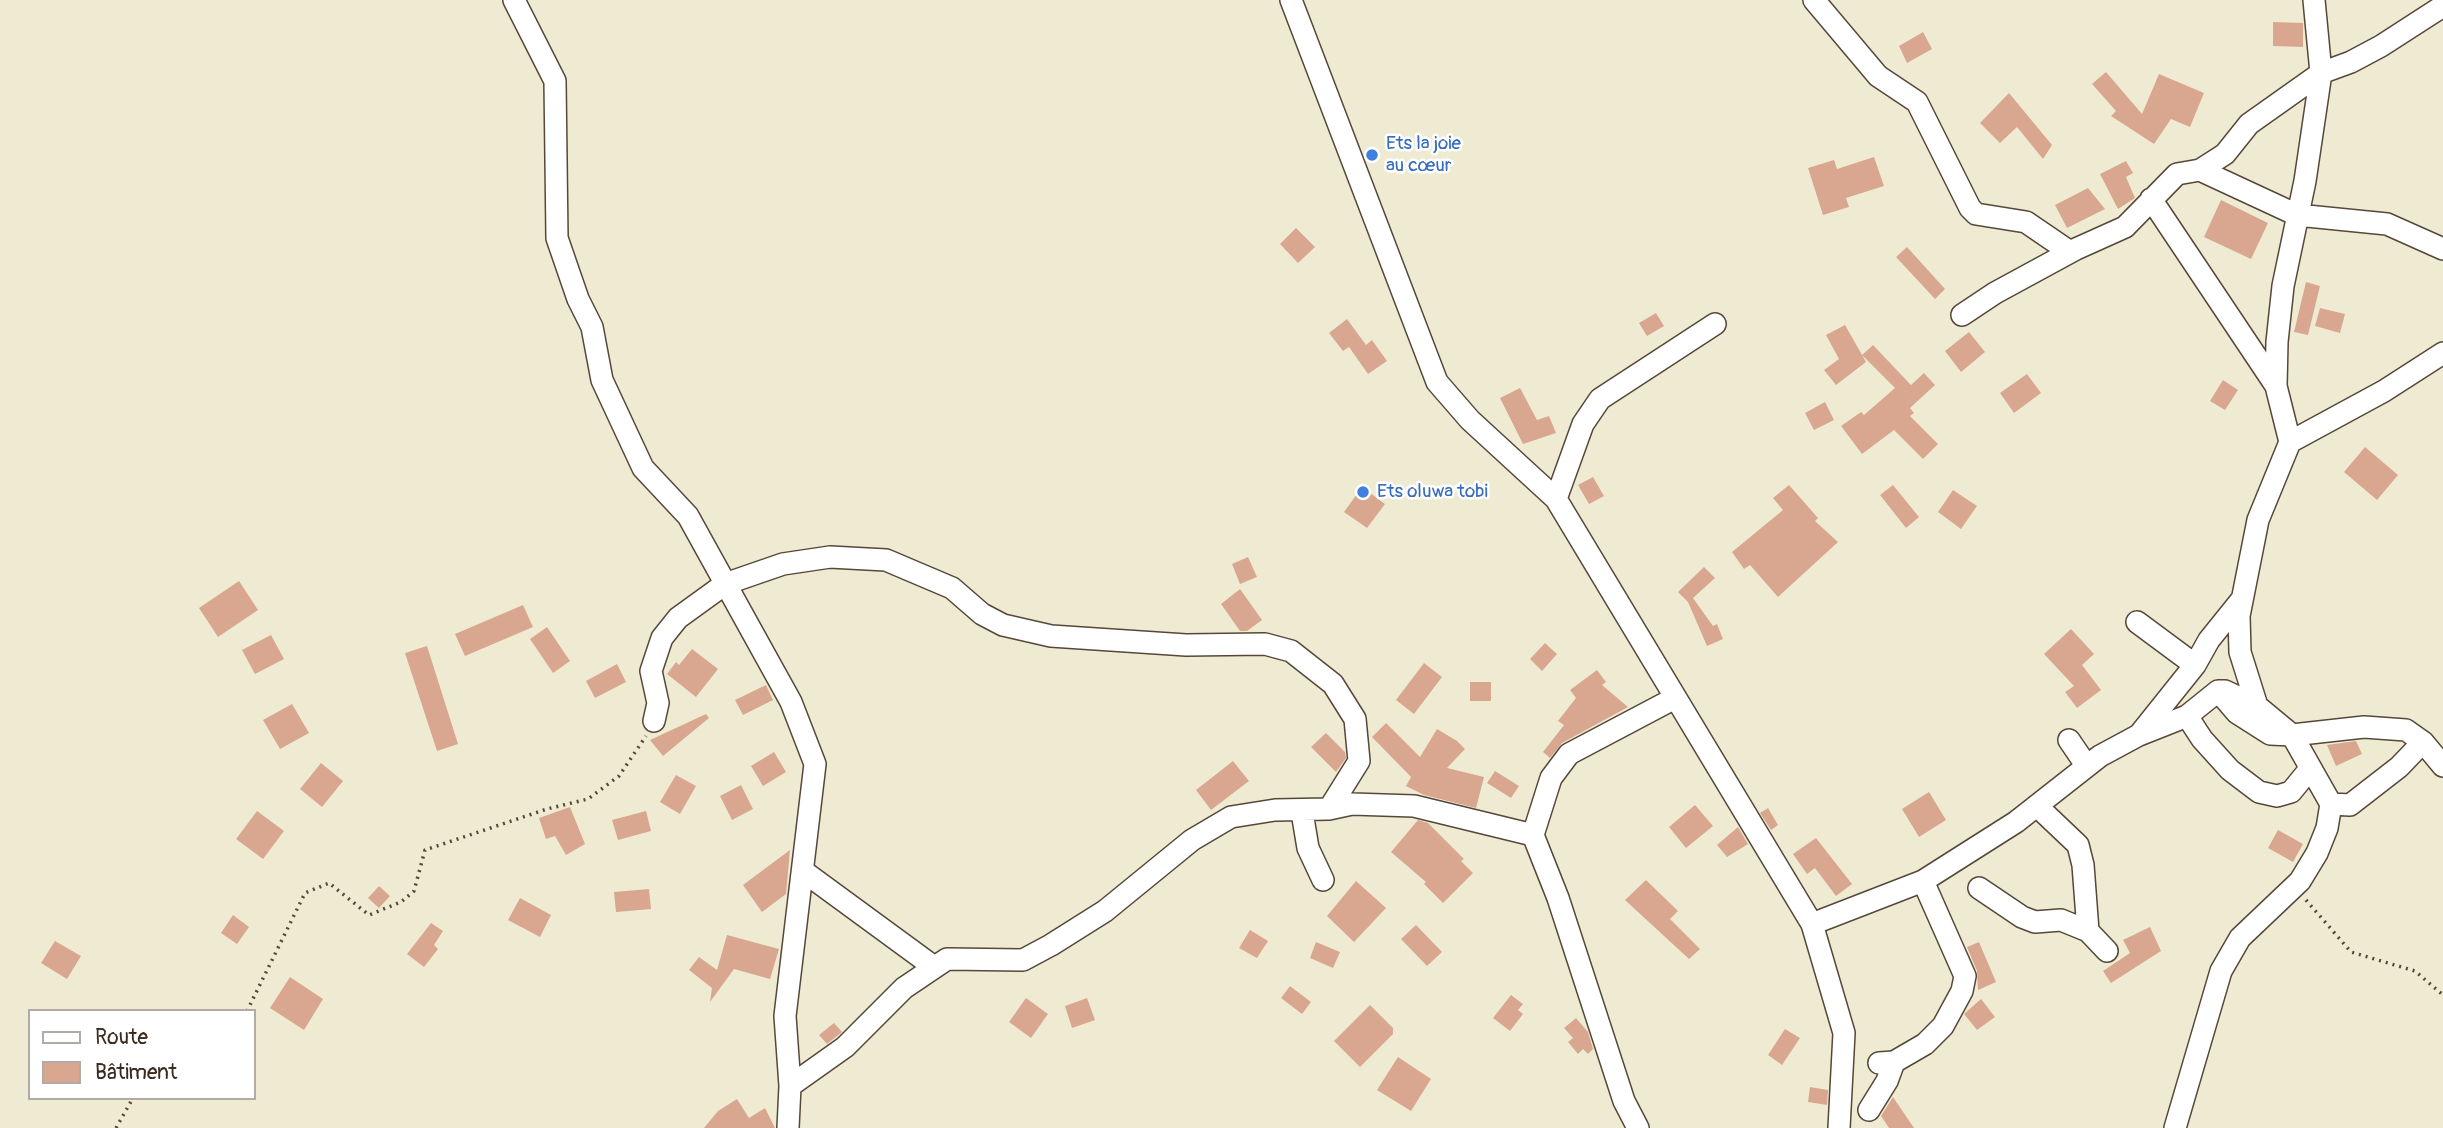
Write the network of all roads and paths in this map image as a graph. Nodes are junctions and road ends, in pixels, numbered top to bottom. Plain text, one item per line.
1 (514, 0) edge
2 (1291, 0) edge
3 (1814, 0) edge
4 (2314, 0) edge
5 (2443, 6) edge
6 (2322, 73) junction
7 (2200, 170) junction
8 (2151, 199) junction
9 (2297, 215) junction
10 (2443, 249) edge
11 (2070, 252) junction
12 (1962, 315) dead end
13 (1715, 324) dead end
14 (2443, 354) edge
15 (2276, 386) junction
16 (2290, 442) junction
17 (1556, 499) junction
18 (725, 584) junction
19 (2242, 598) junction
20 (2137, 622) dead end
21 (2240, 652) junction
22 (2195, 665) junction
23 (2222, 691) junction
24 (1675, 698) junction
25 (2257, 706) junction
26 (2187, 716) junction
27 (654, 721) joint
28 (2139, 735) junction
29 (2292, 735) junction
30 (2069, 740) dead end
31 (2423, 742) junction
32 (2086, 765) junction
33 (2443, 766) edge
34 (2309, 770) junction
35 (2331, 804) junction
36 (2038, 807) junction
37 (1329, 809) junction
38 (1302, 812) junction
39 (1533, 835) junction
40 (803, 871) junction
41 (1323, 880) dead end
42 (1923, 881) junction
43 (2300, 881) junction
44 (1979, 888) dead end
45 (1812, 923) junction
46 (2088, 931) junction
47 (2107, 951) dead end
48 (934, 967) junction
49 (2443, 995) edge
50 (248, 1009) edge
51 (790, 1086) junction
52 (132, 1100) edge
53 (1869, 1110) dead end
54 (1834, 1124) edge
55 (116, 1128) edge
56 (788, 1128) edge
57 (1639, 1128) edge
58 (2175, 1128) edge

1 - 18 street
2 - 17 street
3 - 11 street
4 - 6 street
5 - 6 street
6 - 7 street
6 - 9 street
7 - 8 street
7 - 9 street
8 - 11 street
8 - 15 street
9 - 10 street
9 - 15 street
11 - 12 street
13 - 17 street
14 - 16 street
15 - 16 street
16 - 19 street
17 - 24 street
18 - 27 street
18 - 37 street
18 - 40 street
19 - 21 street
19 - 22 street
20 - 22 street
21 - 23 street
21 - 25 street
22 - 28 street
23 - 25 street
23 - 26 street
23 - 29 street
24 - 39 street
24 - 45 street
25 - 29 street
26 - 28 street
26 - 34 street
27 - 50 path
28 - 32 street
29 - 31 street
29 - 34 street
30 - 32 street
31 - 33 street
31 - 35 street
32 - 36 street
34 - 35 street
35 - 43 street
36 - 42 street
36 - 46 street
37 - 38 street
37 - 39 street
38 - 41 street
38 - 48 street
39 - 57 street
40 - 48 street
40 - 51 street
42 - 45 street
42 - 53 street
43 - 49 path
43 - 58 street
44 - 46 street
45 - 54 street
46 - 47 street
48 - 51 street
51 - 56 street
52 - 55 path

